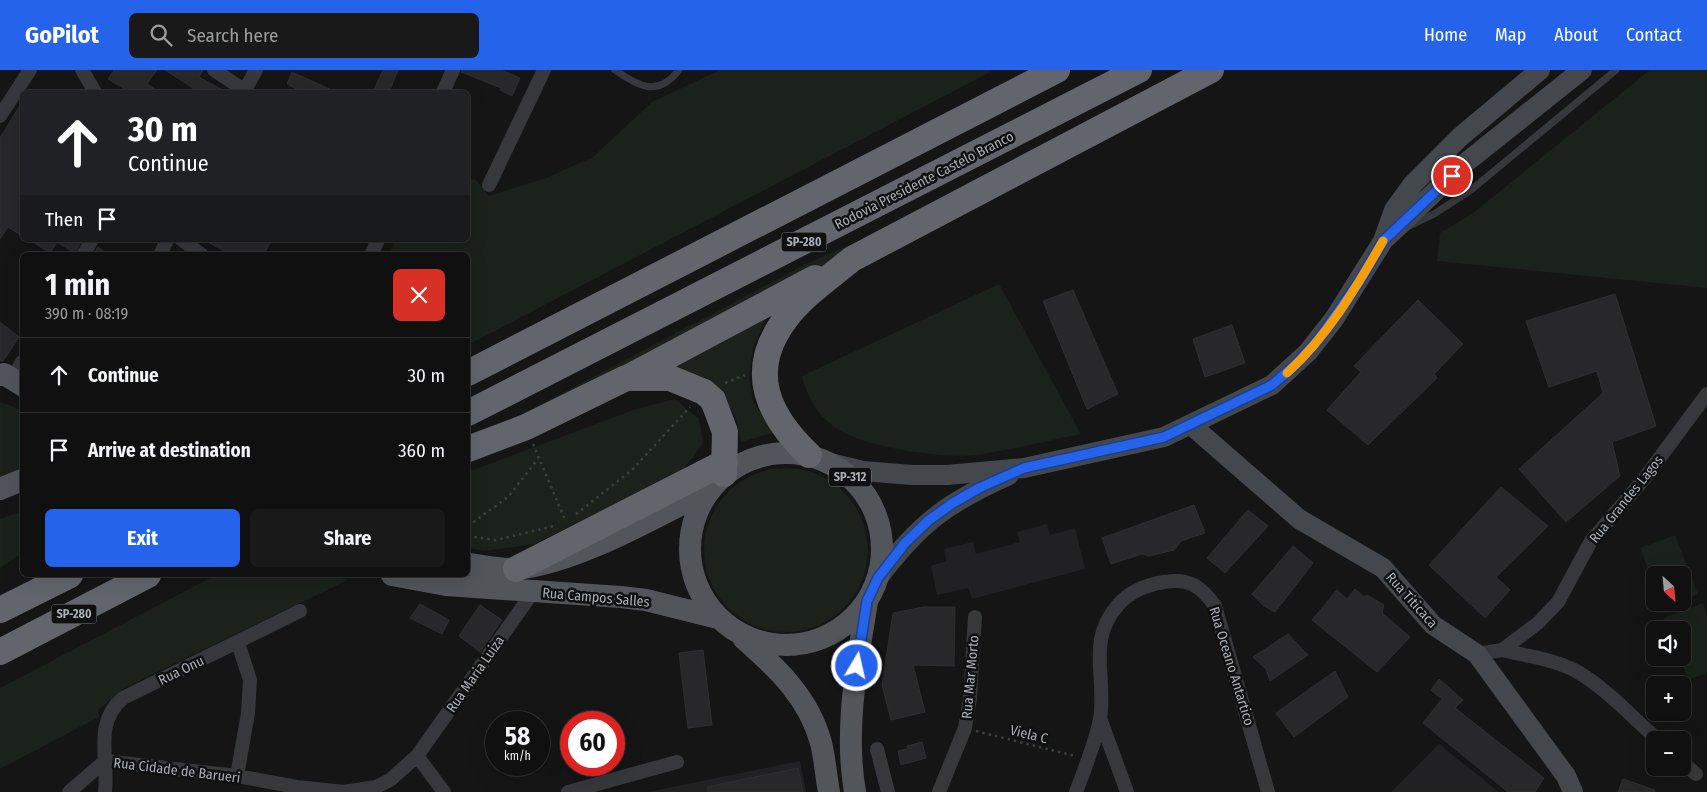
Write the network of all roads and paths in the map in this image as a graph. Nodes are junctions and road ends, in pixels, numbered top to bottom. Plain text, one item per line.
1 (30, 70) edge
2 (82, 70) edge
3 (214, 70) edge
4 (256, 70) edge
5 (454, 70) edge
6 (544, 70) edge
7 (615, 70) edge
8 (679, 70) edge
9 (1057, 70) edge
10 (1139, 70) edge
11 (1211, 70) edge
12 (1540, 70) edge
13 (1582, 70) edge
14 (1616, 70) edge
15 (94, 90) edge
16 (242, 90) edge
17 (246, 90) edge
18 (445, 90) edge
19 (0, 116) edge
20 (489, 185) dead end
21 (1387, 237) junction
22 (185, 242) edge
23 (198, 252) edge
24 (852, 259) junction
25 (764, 367) junction
26 (470, 372) edge
27 (626, 378) junction
28 (704, 392) junction
29 (1707, 394) edge
30 (470, 412) edge
31 (1191, 425) junction
32 (526, 427) junction
33 (470, 448) edge
34 (538, 459) junction
35 (819, 459) junction
36 (1024, 468) junction
37 (719, 476) junction
38 (20, 481) edge
39 (0, 489) edge
40 (20, 489) edge
41 (0, 496) edge
42 (566, 522) junction
43 (470, 525) edge
44 (470, 536) edge
45 (508, 572) joint
46 (476, 576) edge
47 (66, 577) edge
48 (144, 577) edge
49 (403, 577) edge
50 (878, 578) junction
51 (533, 592) junction
52 (867, 601) junction
53 (0, 610) edge
54 (300, 611) dead end
55 (975, 617) dead end
56 (718, 618) junction
57 (736, 632) junction
58 (238, 643) junction
59 (1502, 650) junction
60 (0, 652) edge
61 (1477, 654) junction
62 (1100, 718) junction
63 (965, 728) junction
64 (1648, 731) edge
65 (877, 749) dead end
66 (418, 756) junction
67 (1088, 760) junction
68 (105, 761) junction
69 (677, 762) dead end
70 (1262, 765) junction
71 (1691, 770) edge
72 (1696, 774) dead end
73 (237, 776) junction
74 (296, 790) edge
75 (69, 792) edge
76 (106, 792) edge
77 (444, 792) edge
78 (568, 792) edge
79 (829, 792) edge
80 (855, 792) edge
81 (888, 792) edge
82 (939, 792) edge
83 (1076, 792) edge
84 (1127, 792) edge
85 (1268, 792) edge
86 (1279, 792) edge
87 (1573, 792) edge

1 - 19 street
2 - 15 street
3 - 16 street
4 - 17 street
5 - 18 street
6 - 20 street
7 - 8 lane
9 - 26 highway, SP-280
10 - 30 highway, Rodovia Presidente Castelo Branco / SP-280
11 - 24 highway
12 - 21 street
13 - 21 street
14 - 21 lane
21 - 31 street
22 - 23 street
24 - 25 highway
24 - 27 highway
25 - 28 path
25 - 35 highway
27 - 28 highway
27 - 32 highway
28 - 37 highway
28 - 42 path
29 - 59 street, Rua Grandes Lagos
31 - 36 street
31 - 61 street, Rua Titicaca
32 - 33 highway
32 - 34 path
34 - 42 path
34 - 43 path
35 - 36 street
35 - 37 main road
35 - 50 main road, SP-312
36 - 50 street
37 - 45 highway
37 - 56 main road
38 - 39 main road
40 - 41 main road
42 - 44 path
45 - 46 main road, Rua Campos Salles
46 - 49 main road, Rua Campos Salles
46 - 51 main road, Rua Campos Salles
47 - 53 highway, SP-280
48 - 60 highway, SP-280
50 - 52 main road, SP-312
51 - 56 main road, Rua Campos Salles
51 - 66 street, Rua Maria Luiza
52 - 57 main road
52 - 80 main road, SP-312
54 - 58 street, Rua Onu
55 - 63 street, Rua Mar Morto
56 - 57 main road
57 - 79 main road
58 - 68 street, Rua Onu
58 - 73 street
59 - 61 street, Rua Grandes Lagos
59 - 64 street
61 - 87 street, Rua Titicaca
62 - 67 street, Rua Oceano Antartico
62 - 70 street, Rua Oceano Antartico
62 - 84 street
63 - 67 path, Viela C
63 - 82 street, Rua Mar Morto
65 - 81 street
66 - 74 street, Rua Cidade de Barueri
66 - 77 street
67 - 83 street, Rua Oceano Antartico
68 - 73 street, Rua Cidade de Barueri
68 - 75 street
68 - 76 street, Rua Onu
69 - 78 street
70 - 85 street
70 - 86 street
71 - 72 street
73 - 74 street, Rua Cidade de Barueri

